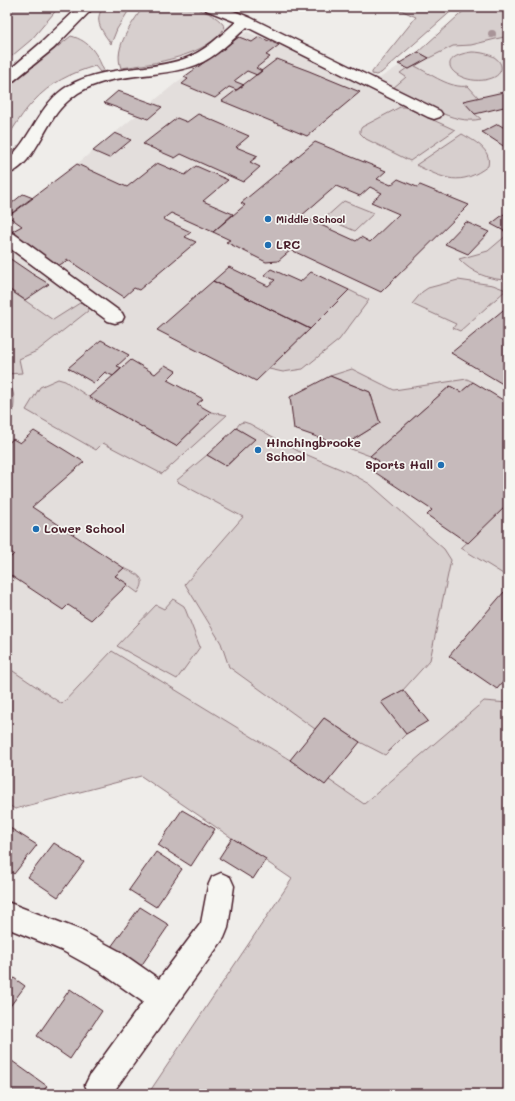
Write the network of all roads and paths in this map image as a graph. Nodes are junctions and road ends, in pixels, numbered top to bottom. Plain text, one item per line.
1 (88, 7) edge
2 (211, 7) edge
3 (246, 21) junction
4 (7, 79) edge
5 (434, 114) dead end
6 (7, 169) edge
7 (7, 237) edge
8 (115, 317) dead end
9 (221, 886) dead end
10 (7, 915) edge
11 (163, 999) junction
12 (100, 1085) dead end

1 - 4 street
2 - 3 street
3 - 5 street
3 - 6 street
7 - 8 street
9 - 11 street
10 - 11 street
11 - 12 street

